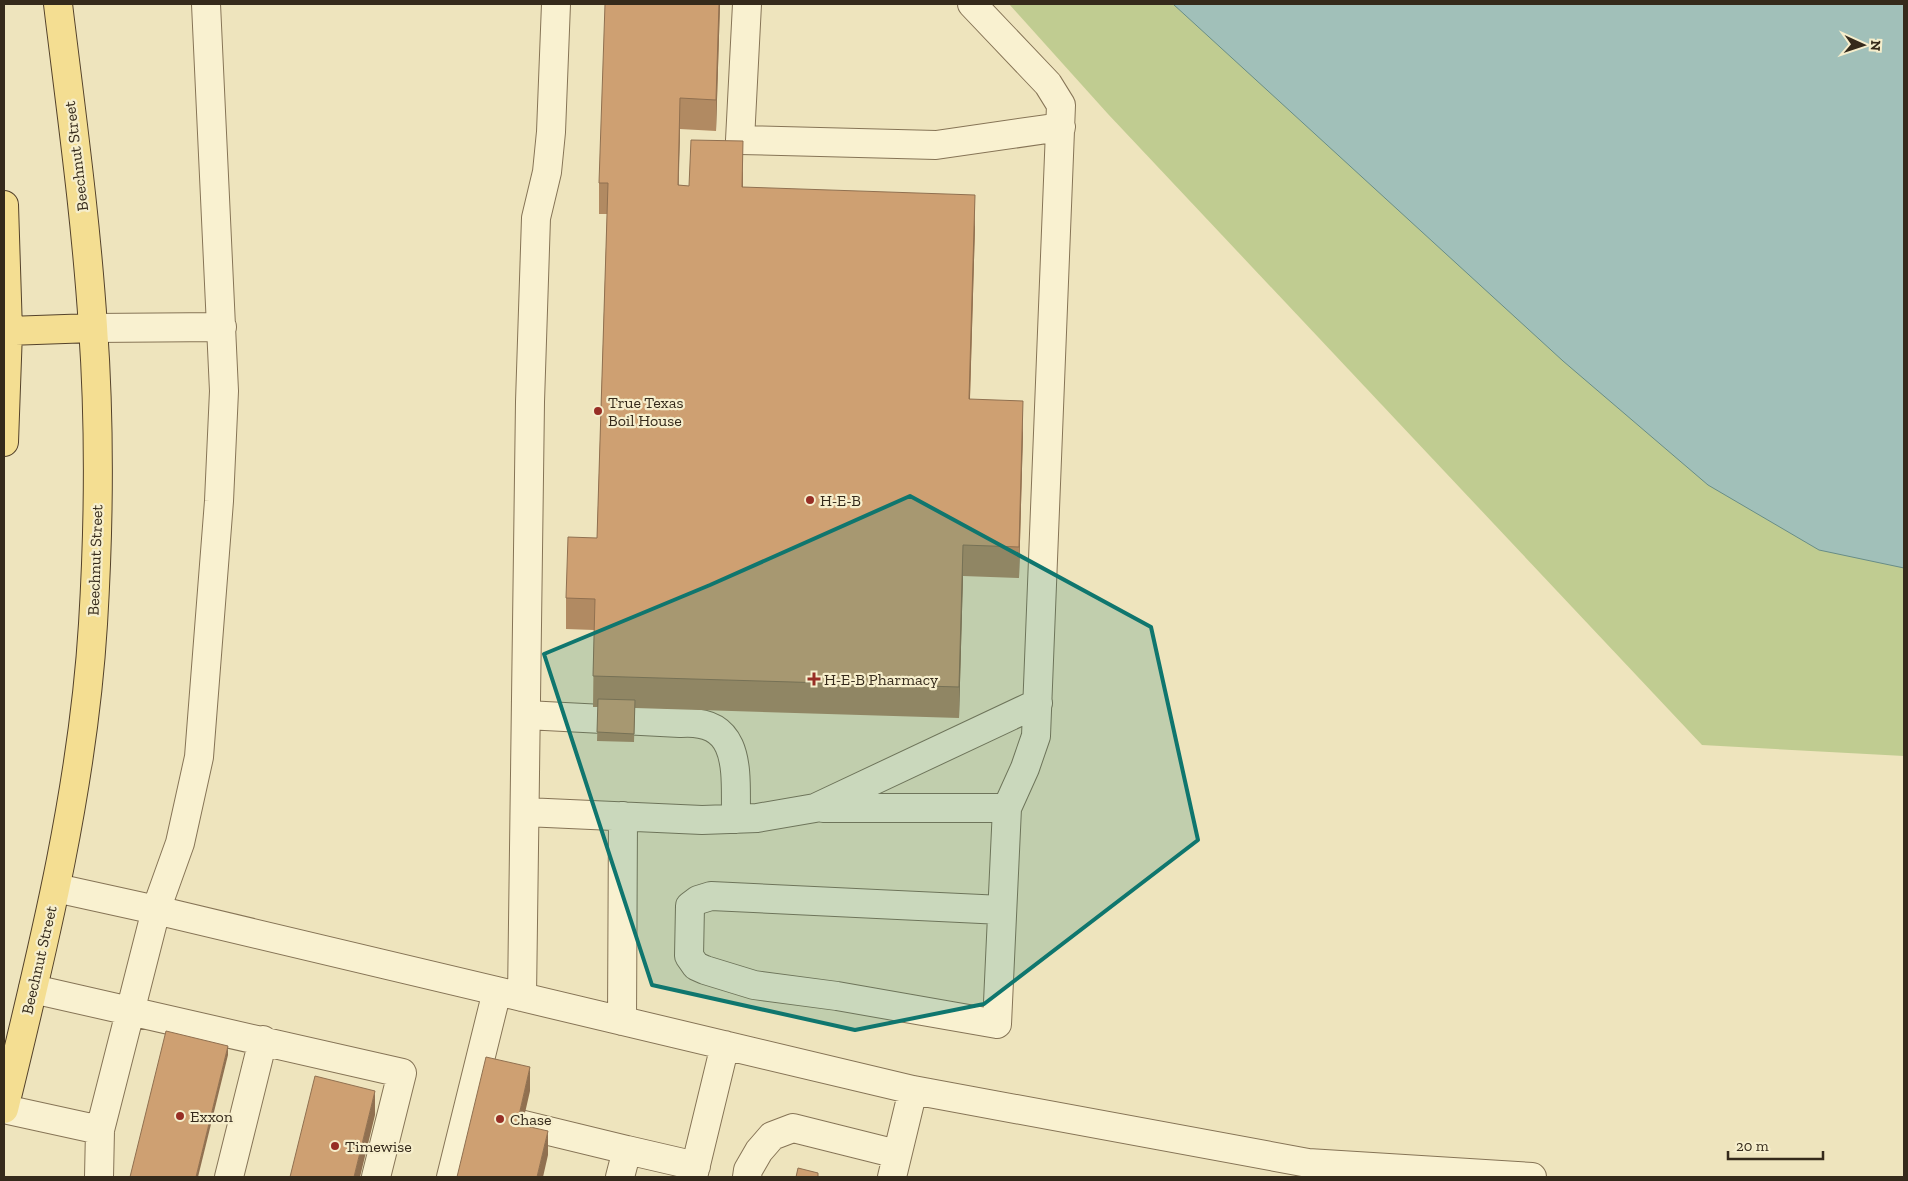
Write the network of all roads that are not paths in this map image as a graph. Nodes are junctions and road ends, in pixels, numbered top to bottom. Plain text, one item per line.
1 (58, 4) edge
2 (206, 4) edge
3 (556, 4) edge
4 (747, 4) edge
5 (972, 4) edge
6 (1061, 127) junction
7 (4, 206) edge
8 (222, 327) junction
9 (93, 328) junction
10 (5, 331) edge
11 (4, 442) edge
12 (1038, 703) junction
13 (526, 716) junction
14 (815, 808) junction
15 (1007, 808) junction
16 (525, 812) junction
17 (622, 816) junction
18 (736, 819) junction
19 (56, 888) junction
20 (156, 910) junction
21 (1002, 910) junction
22 (33, 989) junction
23 (509, 994) junction
24 (129, 1010) junction
25 (622, 1021) junction
26 (263, 1040) junction
27 (724, 1044) junction
28 (913, 1090) junction
29 (4, 1109) edge
30 (467, 1112) junction
31 (100, 1130) junction
32 (627, 1150) junction
33 (895, 1165) edge
34 (694, 1172) edge
35 (1349, 1172) edge
36 (99, 1177) edge
37 (229, 1177) edge
38 (376, 1177) edge
39 (451, 1177) edge
40 (620, 1177) edge
41 (747, 1177) edge
42 (1532, 1177) edge

1 - 9 main road, Beechnut Street
2 - 8 lane
3 - 13 lane
4 - 6 lane
5 - 6 lane
6 - 12 lane
7 - 10 main road
8 - 9 lane
8 - 20 lane
9 - 10 main road
9 - 19 main road, Beechnut Street
10 - 11 main road
12 - 14 lane
12 - 15 lane
13 - 16 lane
13 - 18 lane
14 - 15 lane
14 - 18 lane
15 - 21 lane
16 - 17 lane
16 - 23 lane
17 - 18 lane
17 - 25 lane
19 - 20 lane
19 - 22 main road, Beechnut Street
20 - 23 lane
20 - 24 lane
21 - 21 lane
22 - 24 lane
22 - 29 main road, Beechnut Street
23 - 25 lane
23 - 30 lane
24 - 26 lane
24 - 31 lane
25 - 27 lane
26 - 37 lane
26 - 38 lane
27 - 28 lane
27 - 34 lane
28 - 33 lane
28 - 35 lane
29 - 31 lane
30 - 32 lane
30 - 39 lane
31 - 36 lane
32 - 34 lane
32 - 40 lane
33 - 41 lane
35 - 42 lane

